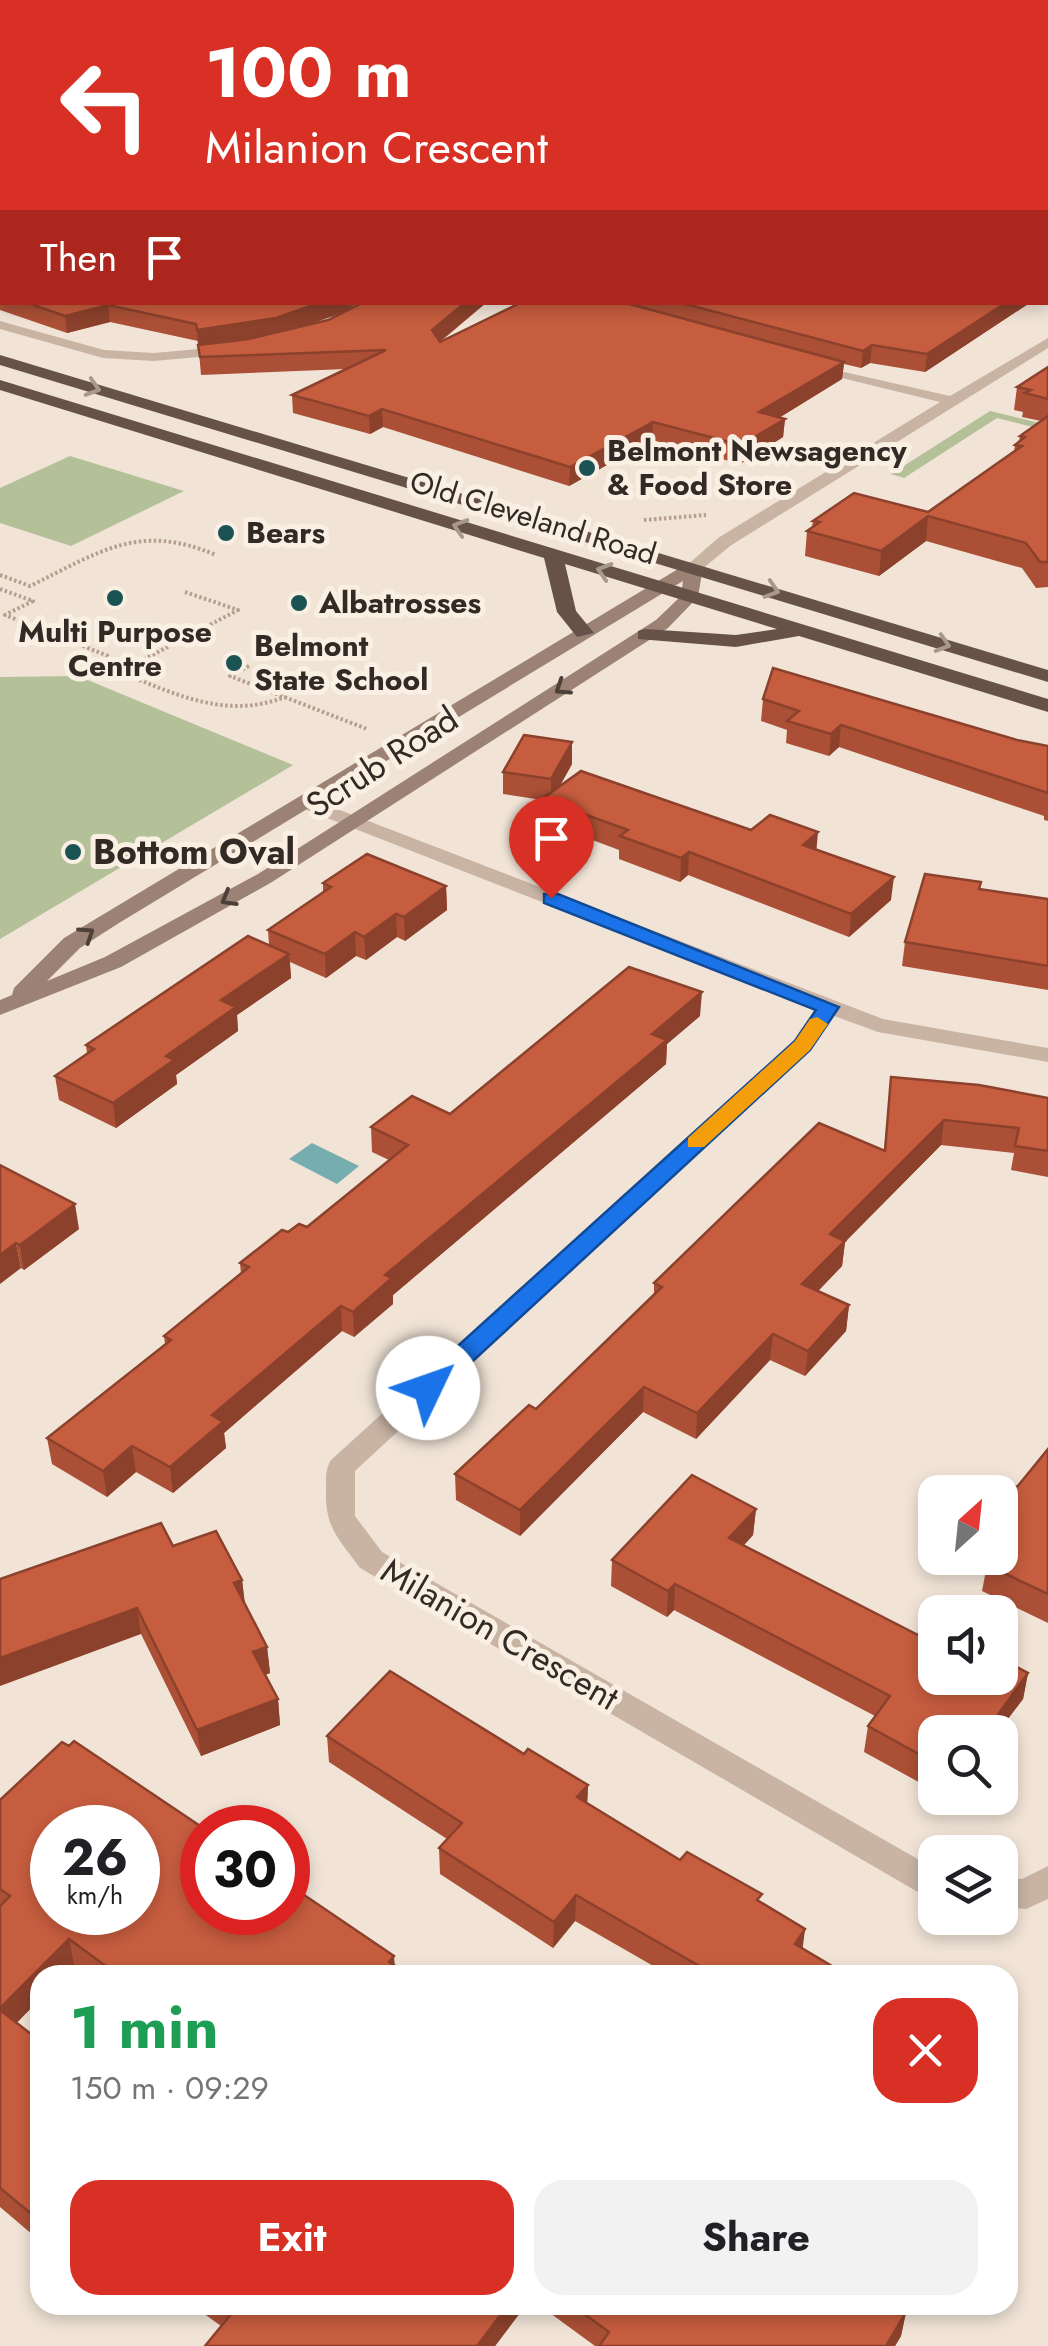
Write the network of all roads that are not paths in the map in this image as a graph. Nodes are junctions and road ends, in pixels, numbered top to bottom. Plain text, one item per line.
1 (0, 324) edge
2 (1048, 342) edge
3 (244, 349) edge
4 (0, 360) edge
5 (794, 362) edge
6 (0, 385) edge
7 (952, 401) junction
8 (553, 556) junction
9 (694, 567) junction
10 (656, 587) junction
11 (689, 597) junction
12 (802, 632) junction
13 (584, 633) junction
14 (644, 635) junction
15 (1048, 676) edge
16 (1048, 706) edge
17 (306, 803) junction
18 (355, 822) junction
19 (8, 1004) edge
20 (828, 1007) junction
21 (1048, 1055) edge
22 (918, 1877) edge
23 (1048, 1881) edge
24 (1018, 1893) edge

1 - 3 street
2 - 7 street, Scrub Road
4 -> 9 highway, Old Cleveland Road
5 - 7 street
8 -> 6 highway, Old Cleveland Road
7 - 9 street, Scrub Road
10 -> 8 highway, Old Cleveland Road
8 - 13 highway
9 - 10 main road, Scrub Road
9 - 11 main road
9 -> 15 highway, Old Cleveland Road
10 - 11 highway, Old Cleveland Road
10 - 13 main road, Scrub Road
11 - 12 highway, Old Cleveland Road
11 - 14 main road, Scrub Road
12 - 14 highway
12 - 16 highway, Old Cleveland Road
13 - 17 main road, Scrub Road
14 -> 18 main road, Scrub Road
17 - 18 street
19 -> 17 main road, Scrub Road
18 -> 19 main road, Scrub Road
18 - 20 street
20 - 21 street
20 - 22 street, Milanion Crescent
23 - 24 street

